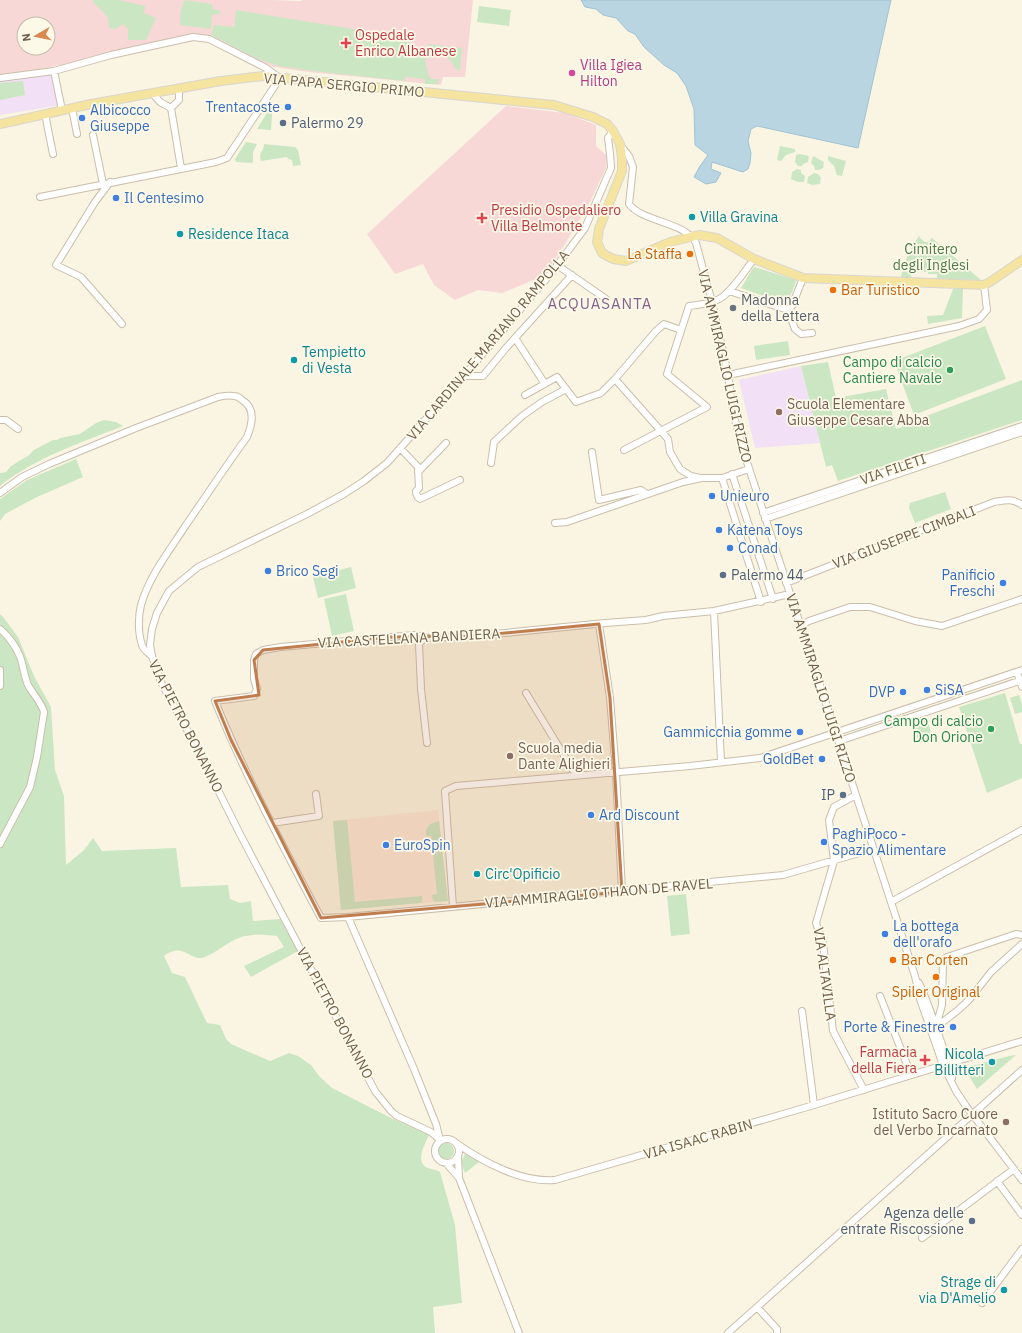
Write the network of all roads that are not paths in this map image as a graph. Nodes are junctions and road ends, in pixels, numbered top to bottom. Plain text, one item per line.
1 (54, 71) junction
2 (279, 77) junction
3 (0, 78) edge
4 (179, 89) junction
5 (152, 93) junction
6 (72, 108) junction
7 (171, 108) junction
8 (62, 110) junction
9 (45, 114) junction
10 (0, 124) edge
11 (613, 131) junction
12 (77, 134) dead end
13 (93, 135) dead end
14 (620, 144) junction
15 (53, 154) dead end
16 (181, 168) junction
17 (110, 182) junction
18 (103, 184) junction
19 (40, 196) dead end
20 (691, 236) junction
21 (754, 259) junction
22 (1022, 260) edge
23 (558, 265) junction
24 (572, 275) junction
25 (803, 278) junction
26 (984, 285) junction
27 (729, 291) junction
28 (606, 299) dead end
29 (712, 302) junction
30 (788, 310) junction
31 (122, 324) dead end
32 (681, 330) junction
33 (812, 333) dead end
34 (515, 338) junction
35 (464, 376) junction
36 (728, 376) junction
37 (615, 379) junction
38 (545, 384) junction
39 (566, 389) junction
40 (526, 394) dead end
41 (0, 420) edge
42 (1022, 426) edge
43 (18, 429) dead end
44 (662, 431) junction
45 (1022, 432) edge
46 (446, 443) dead end
47 (400, 448) junction
48 (624, 450) dead end
49 (592, 452) dead end
50 (491, 463) dead end
51 (748, 468) junction
52 (418, 472) junction
53 (732, 474) junction
54 (702, 478) junction
55 (722, 478) junction
56 (460, 480) dead end
57 (0, 493) edge
58 (647, 494) junction
59 (1022, 505) edge
60 (764, 516) junction
61 (555, 523) dead end
62 (786, 583) junction
63 (790, 594) junction
64 (773, 599) junction
65 (1022, 599) edge
66 (761, 602) junction
67 (714, 611) junction
68 (599, 624) junction
69 (800, 626) junction
70 (0, 629) edge
71 (425, 637) junction
72 (152, 656) junction
73 (0, 670) edge
74 (1019, 671) edge
75 (1021, 683) edge
76 (0, 686) edge
77 (526, 693) dead end
78 (836, 732) junction
79 (839, 741) junction
80 (427, 743) dead end
81 (721, 762) junction
82 (616, 773) junction
83 (576, 776) junction
84 (316, 794) dead end
85 (856, 795) junction
86 (272, 823) junction
87 (1022, 830) edge
88 (0, 844) edge
89 (874, 848) junction
90 (834, 861) junction
91 (622, 892) junction
92 (891, 902) junction
93 (453, 907) junction
94 (348, 917) junction
95 (321, 918) joint
96 (1022, 935) edge
97 (1022, 944) edge
98 (915, 976) junction
99 (880, 996) dead end
100 (802, 1011) dead end
101 (936, 1027) junction
102 (1022, 1041) edge
103 (946, 1064) junction
104 (1022, 1070) edge
105 (911, 1075) junction
106 (864, 1090) junction
107 (428, 1105) junction
108 (814, 1105) junction
109 (972, 1115) junction
110 (436, 1124) junction
111 (426, 1130) junction
112 (450, 1138) junction
113 (440, 1140) junction
114 (456, 1143) junction
115 (458, 1157) junction
116 (446, 1163) junction
117 (1014, 1170) junction
118 (459, 1178) junction
119 (1022, 1180) edge
120 (997, 1182) junction
121 (1022, 1215) edge
122 (922, 1238) dead end
123 (1022, 1249) edge
124 (982, 1303) dead end
125 (758, 1307) junction
126 (519, 1333) edge
127 (728, 1333) edge
128 (778, 1333) edge

1 - 2 street
1 - 3 street
1 - 8 street
2 - 4 main road, VIA PAPA SERGIO PRIMO
2 - 11 main road, VIA PAPA SERGIO PRIMO
2 - 16 street
4 - 5 main road, VIA PAPA SERGIO PRIMO
4 - 7 street
5 - 6 main road, VIA PAPA SERGIO PRIMO
5 - 7 street
6 - 8 main road, VIA PAPA SERGIO PRIMO
6 - 12 street
7 - 16 street
8 - 9 main road, VIA PAPA SERGIO PRIMO
9 - 10 main road, VIA PAPA SERGIO PRIMO
9 - 15 street
11 - 14 main road
11 - 23 street, VIA CARDINALE MARIANO RAMPOLLA
13 - 18 street
14 - 20 street
14 - 20 main road
16 - 17 street
17 - 18 street
17 - 31 street
18 - 19 street
20 - 21 main road
20 - 29 street, VIA AMMIRAGLIO LUIGI RIZZO
21 - 25 main road
21 - 27 street
22 - 26 main road
23 - 24 street
23 - 35 street, VIA CARDINALE MARIANO RAMPOLLA
24 - 28 street
24 - 34 street
25 - 26 main road
25 - 30 street
26 - 36 street
27 - 29 street
27 - 30 street
29 - 32 street
29 - 36 street, VIA AMMIRAGLIO LUIGI RIZZO
30 - 33 street
32 - 37 street
32 - 44 street
34 - 35 street
34 - 38 street
35 - 47 street, VIA CARDINALE MARIANO RAMPOLLA
36 - 51 street, VIA AMMIRAGLIO LUIGI RIZZO
37 - 39 street
37 - 44 street
38 - 39 street
38 - 40 street
39 - 50 street
41 - 43 street
42 - 60 street, VIA FILETI
44 - 48 street
44 - 54 street
45 - 60 street, VIA FILETI
46 - 52 street, VIA CARDINALE MARIANO RAMPOLLA
47 - 52 street, VIA CARDINALE MARIANO RAMPOLLA
47 - 72 street, VIA CARDINALE MARIANO RAMPOLLA
49 - 58 street
51 - 53 street
51 - 60 street, VIA AMMIRAGLIO LUIGI RIZZO
52 - 56 street
53 - 55 street
53 - 64 street
54 - 55 street
54 - 58 street
55 - 66 street
57 - 72 street, VIA PIETRO BONANNO
58 - 61 street
59 - 62 street, VIA GIUSEPPE CIMBALI
60 - 62 street, VIA AMMIRAGLIO LUIGI RIZZO
62 - 63 street, VIA AMMIRAGLIO LUIGI RIZZO
63 - 64 street, VIA CASTELLANA BANDIERA
63 - 69 street, VIA AMMIRAGLIO LUIGI RIZZO
64 - 66 street, VIA CASTELLANA BANDIERA
65 - 69 street
66 - 67 street, VIA CASTELLANA BANDIERA
67 - 68 street, VIA CASTELLANA BANDIERA
67 - 81 street
68 - 71 street, VIA CASTELLANA BANDIERA
68 - 82 street
69 - 78 street, VIA AMMIRAGLIO LUIGI RIZZO
70 - 88 street
71 - 80 street
71 - 86 street, VIA CASTELLANA BANDIERA
72 - 111 street, VIA PIETRO BONANNO
73 - 76 street
74 - 75 street
74 - 78 street
75 - 79 street
77 - 83 street
78 - 79 street, VIA AMMIRAGLIO LUIGI RIZZO
78 - 81 street
79 - 85 street, VIA AMMIRAGLIO LUIGI RIZZO
81 - 82 street
82 - 83 street
82 - 91 street
83 - 93 street
84 - 86 street
85 - 89 street, VIA AMMIRAGLIO LUIGI RIZZO
85 - 90 street, VIA ALTAVILLA
86 - 95 street, VIA CASTELLANA BANDIERA
87 - 92 street
89 - 90 street, VIA AMMIRAGLIO THAON DE RAVEL
89 - 92 street, VIA AMMIRAGLIO LUIGI RIZZO
90 - 91 street, VIA AMMIRAGLIO THAON DE RAVEL
90 - 106 street, VIA ALTAVILLA
91 - 93 street, VIA AMMIRAGLIO THAON DE RAVEL
92 - 98 street, VIA AMMIRAGLIO LUIGI RIZZO
93 - 94 street, VIA AMMIRAGLIO THAON DE RAVEL
94 - 95 street, VIA AMMIRAGLIO THAON DE RAVEL
94 - 107 street
96 - 101 street
97 - 101 street
98 - 101 street, VIA AMMIRAGLIO LUIGI RIZZO
98 - 103 street, VIA AMMIRAGLIO LUIGI RIZZO
99 - 105 street
100 - 108 street
101 - 103 street, VIA AMMIRAGLIO LUIGI RIZZO
102 - 103 street, VIA ISAAC RABIN
103 - 105 street, VIA ISAAC RABIN
103 - 109 street
104 - 109 street
105 - 106 street, VIA ISAAC RABIN
106 - 108 street, VIA ISAAC RABIN
107 - 110 street
107 - 111 street
108 - 114 street, VIA ISAAC RABIN
109 - 117 street
109 - 125 street
110 - 112 street
110 - 113 street
111 - 113 street, VIA PIETRO BONANNO
112 - 113 street
112 - 114 street
113 - 116 street
114 - 115 street
115 - 116 street
115 - 118 street
116 - 118 street
117 - 119 street
117 - 120 street
118 - 126 street
120 - 121 street
120 - 122 street
123 - 124 street
125 - 127 street
125 - 128 street

